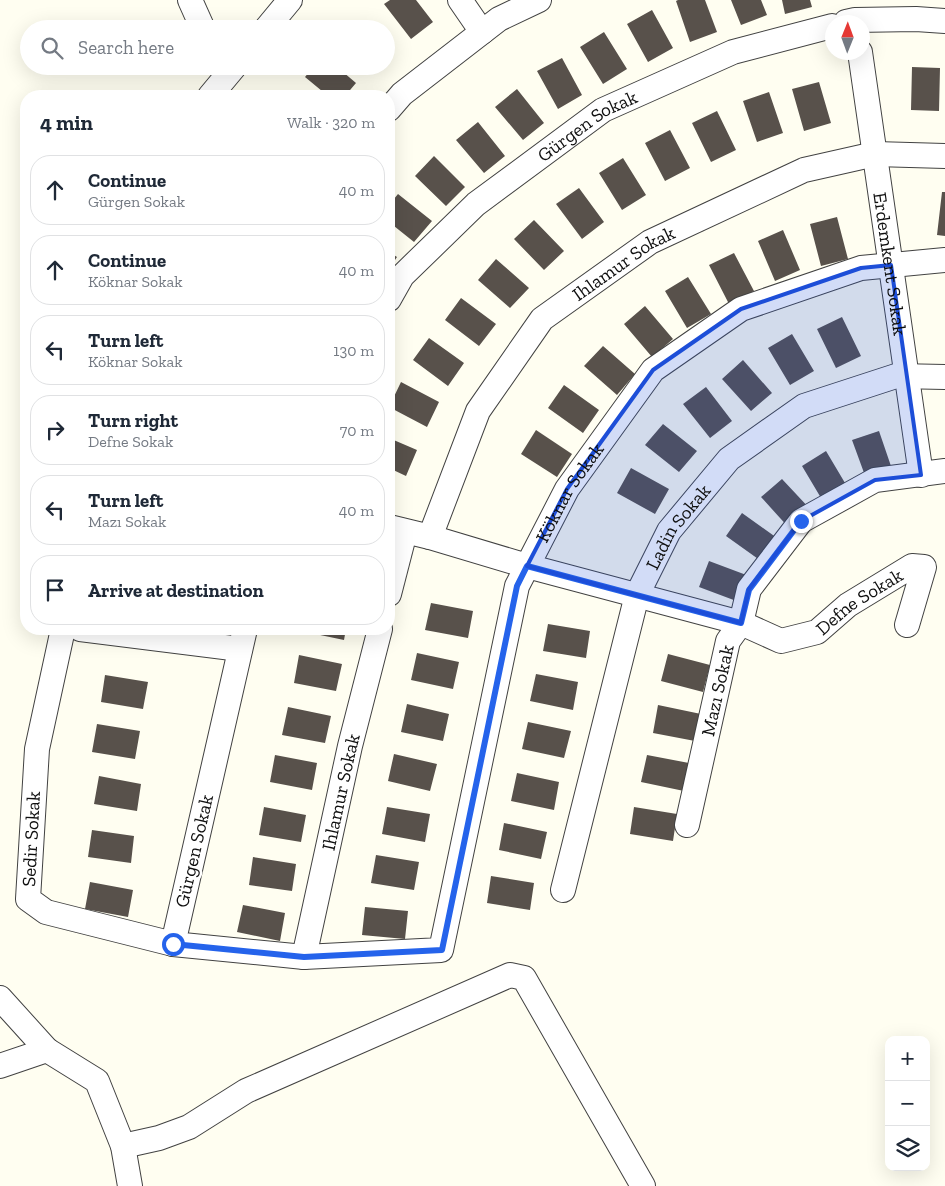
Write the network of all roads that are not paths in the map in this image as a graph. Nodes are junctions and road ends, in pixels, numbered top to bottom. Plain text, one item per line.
1 (190, 0) edge
2 (290, 0) edge
3 (460, 0) edge
4 (539, 0) edge
5 (870, 17) edge
6 (199, 20) edge
7 (273, 20) edge
8 (945, 21) edge
9 (825, 28) edge
10 (482, 32) junction
11 (861, 60) edge
12 (228, 75) edge
13 (215, 90) edge
14 (395, 102) edge
15 (875, 154) junction
16 (945, 156) edge
17 (945, 260) edge
18 (891, 265) junction
19 (395, 288) edge
20 (907, 377) junction
21 (945, 377) edge
22 (945, 471) edge
23 (921, 474) junction
24 (397, 530) edge
25 (430, 538) junction
26 (395, 546) edge
27 (527, 566) junction
28 (637, 595) junction
29 (741, 623) junction
30 (908, 624) dead end
31 (62, 635) edge
32 (178, 635) edge
33 (378, 635) edge
34 (243, 639) edge
35 (687, 825) dead end
36 (563, 890) dead end
37 (173, 944) junction
38 (304, 957) junction
39 (0, 998) edge
40 (47, 1050) junction
41 (0, 1066) edge
42 (123, 1146) junction
43 (130, 1186) edge
44 (643, 1186) edge

1 - 6 street
2 - 7 street
3 - 10 street
4 - 10 street
5 - 8 street
9 - 19 street, Gürgen Sokak
10 - 14 street
11 - 15 street, Erdemkent Sokak
12 - 13 street
15 - 16 street, Ihlamur Sokak
15 - 18 street, Erdemkent Sokak
15 - 25 street, Ihlamur Sokak
17 - 18 street, Köknar Sokak
18 - 20 street, Erdemkent Sokak
18 - 27 street, Köknar Sokak
20 - 21 street, Ladin Sokak
20 - 23 street, Erdemkent Sokak
20 - 28 street, Ladin Sokak
22 - 23 street, Mazı Sokak
23 - 29 street, Mazı Sokak
24 - 25 street, Defne Sokak
24 - 26 street
25 - 27 street, Defne Sokak
27 - 28 street, Defne Sokak
27 - 38 street, Köknar Sokak
28 - 29 street, Defne Sokak
28 - 36 street, Ladin Sokak
29 - 30 street, Defne Sokak
29 - 35 street, Mazı Sokak
31 - 37 street, Sedir Sokak
32 - 34 street
33 - 38 street, Ihlamur Sokak
34 - 37 street, Gürgen Sokak
37 - 38 street
39 - 40 street
40 - 41 street
40 - 42 street
42 - 43 street
42 - 44 street

